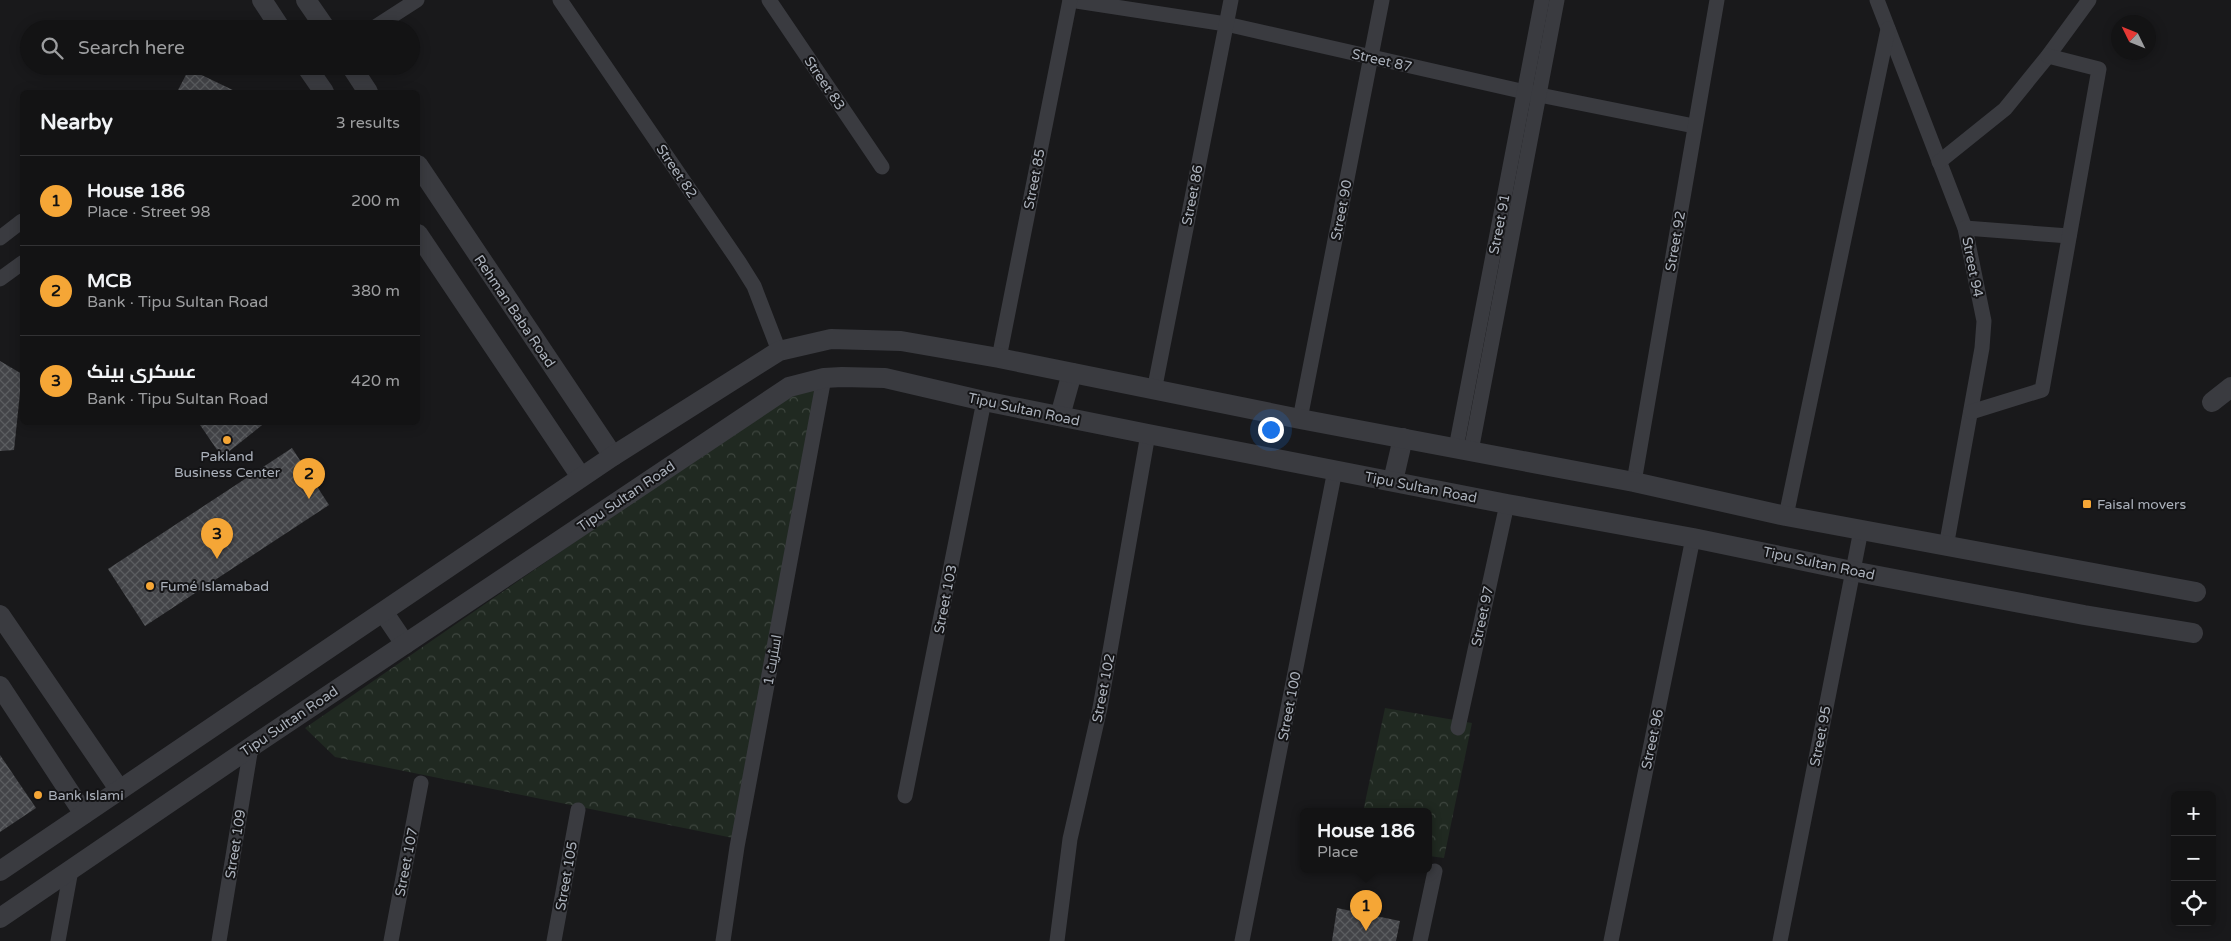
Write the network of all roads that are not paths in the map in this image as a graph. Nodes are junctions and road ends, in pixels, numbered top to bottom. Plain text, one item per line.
1 (262, 0) edge
2 (306, 0) edge
3 (416, 0) edge
4 (560, 0) edge
5 (768, 0) edge
6 (1070, 0) edge
7 (1231, 0) edge
8 (1382, 0) edge
9 (1542, 0) edge
10 (1557, 0) edge
11 (1717, 0) edge
12 (1877, 0) edge
13 (2089, 0) edge
14 (275, 20) edge
15 (320, 20) edge
16 (386, 20) edge
17 (1226, 24) junction
18 (1888, 29) junction
19 (2048, 56) junction
20 (1371, 58) junction
21 (314, 75) edge
22 (357, 75) edge
23 (323, 90) edge
24 (367, 90) edge
25 (1532, 94) junction
26 (1694, 126) junction
27 (1939, 162) junction
28 (882, 167) dead end
29 (420, 169) edge
30 (20, 223) edge
31 (1965, 228) junction
32 (2069, 236) junction
33 (420, 237) edge
34 (0, 238) edge
35 (20, 264) edge
36 (0, 279) edge
37 (779, 351) junction
38 (999, 358) junction
39 (1072, 373) junction
40 (824, 378) junction
41 (2231, 387) edge
42 (1154, 390) junction
43 (984, 401) junction
44 (2212, 402) dead end
45 (1971, 412) junction
46 (1060, 416) junction
47 (1300, 419) junction
48 (1148, 434) junction
49 (1403, 438) junction
50 (1463, 450) junction
51 (613, 456) junction
52 (1336, 470) junction
53 (581, 477) junction
54 (1393, 481) junction
55 (1634, 482) junction
56 (1506, 504) junction
57 (1786, 516) junction
58 (1861, 530) junction
59 (1693, 538) junction
60 (1946, 547) junction
61 (1852, 571) junction
62 (2196, 592) dead end
63 (384, 613) junction
64 (0, 615) edge
65 (2192, 633) dead end
66 (405, 644) junction
67 (0, 686) edge
68 (1458, 728) dead end
69 (251, 747) junction
70 (421, 783) dead end
71 (119, 789) junction
72 (905, 796) dead end
73 (578, 810) dead end
74 (84, 814) junction
75 (71, 870) junction
76 (0, 871) edge
77 (1434, 871) dead end
78 (0, 918) edge
79 (58, 941) edge
80 (219, 941) edge
81 (392, 941) edge
82 (554, 941) edge
83 (723, 941) edge
84 (1057, 941) edge
85 (1242, 941) edge
86 (1420, 941) edge
87 (1611, 941) edge
88 (1780, 941) edge

1 - 14 street
2 - 15 street
3 - 16 street
4 - 37 street, Street 82
5 - 28 street, Street 83
6 - 17 street, Street 87
6 - 38 street, Street 85
7 - 17 street, Street 86
8 - 20 street, Street 90
9 - 25 street, Street 91
10 - 25 street
11 - 26 street, Street 92
12 - 18 street, Street 94
13 - 19 street
17 - 20 street, Street 87
17 - 42 street, Street 86
18 - 27 street, Street 94
18 - 57 street
19 - 27 street
19 - 32 street
20 - 25 street, Street 87
20 - 47 street, Street 90
21 - 23 street
22 - 24 street
25 - 26 street, Street 87
25 - 50 street, Street 91
26 - 55 street, Street 92
27 - 31 street, Street 94
29 - 51 street, Rehman Baba Road
30 - 34 street
31 - 32 street
31 - 45 street, Street 94
32 - 45 street
33 - 53 street
35 - 36 street
37 - 38 street
37 - 51 street
38 - 39 street
39 - 42 street
39 - 46 street
40 - 43 street, Tipu Sultan Road
40 - 66 street, Tipu Sultan Road
40 - 83 street, اسٹریٹ 1
41 - 44 street
42 - 47 street
43 - 46 street, Tipu Sultan Road
43 - 72 street, Street 103
45 - 60 street, Street 94
46 - 48 street, Tipu Sultan Road
47 - 49 street
48 - 52 street, Tipu Sultan Road
48 - 84 street, Street 102
49 - 50 street
49 - 54 street
50 - 55 street
51 - 53 street
52 - 54 street, Tipu Sultan Road
52 - 85 street, Street 100
53 - 63 street
54 - 56 street, Tipu Sultan Road
55 - 57 street
56 - 59 street, Tipu Sultan Road
56 - 68 street, Street 97
57 - 58 street
58 - 60 street
58 - 61 street, Street 95
59 - 61 street, Tipu Sultan Road
59 - 87 street, Street 96
60 - 62 street
61 - 65 street, Tipu Sultan Road
61 - 88 street, Street 95
63 - 66 street
63 - 71 street
64 - 71 street
66 - 69 street, Tipu Sultan Road
67 - 74 street
69 - 75 street, Tipu Sultan Road
69 - 80 street, Street 109
70 - 81 street, Street 107
71 - 74 street
73 - 82 street, Street 105
74 - 76 street
75 - 78 street, Tipu Sultan Road
75 - 79 street
77 - 86 street

